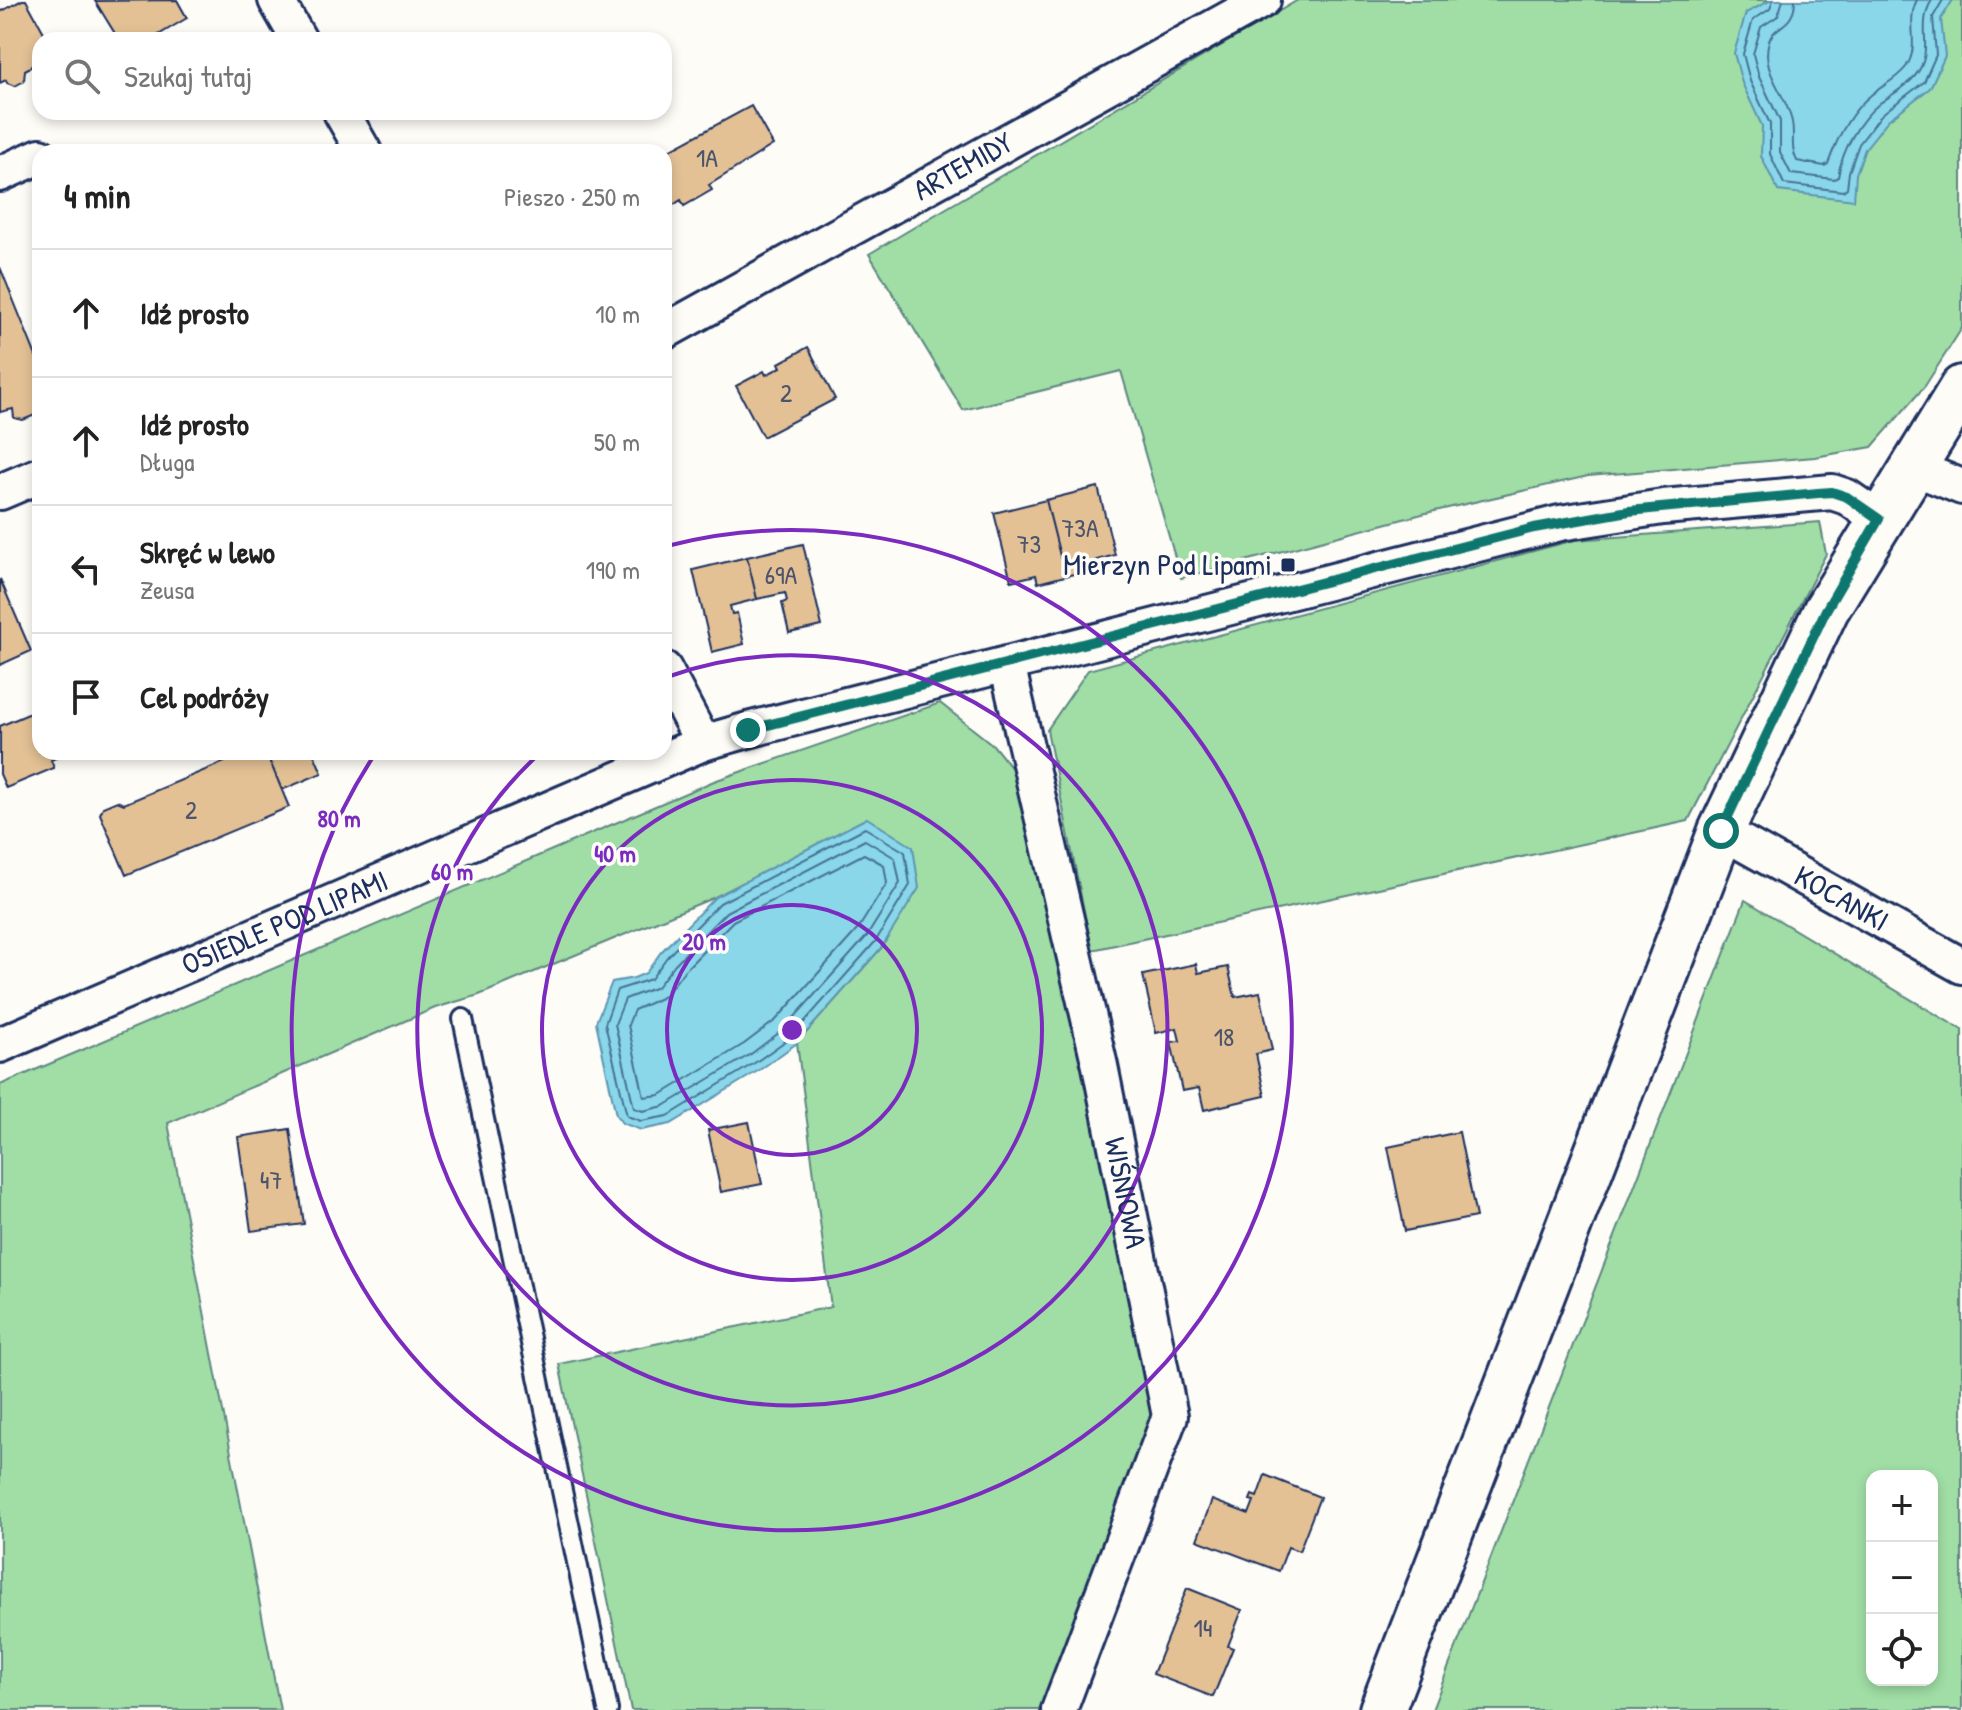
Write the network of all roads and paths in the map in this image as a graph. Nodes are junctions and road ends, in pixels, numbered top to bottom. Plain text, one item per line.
1 (276, 0) edge
2 (1263, 0) edge
3 (294, 32) edge
4 (346, 120) edge
5 (359, 144) edge
6 (32, 160) edge
7 (0, 174) edge
8 (672, 328) edge
9 (1962, 388) edge
10 (1912, 467) junction
11 (32, 478) edge
12 (1962, 487) edge
13 (0, 492) edge
14 (1879, 519) junction
15 (1007, 664) junction
16 (672, 684) edge
17 (703, 743) junction
18 (672, 756) edge
19 (663, 760) edge
20 (1721, 831) junction
21 (1962, 966) edge
22 (463, 1019) dead end
23 (0, 1045) edge
24 (608, 1710) edge
25 (1059, 1710) edge
26 (1382, 1710) edge

1 - 3 street
2 - 8 street, ARTEMIDY
4 - 5 street
6 - 7 street
9 - 10 street
10 - 12 street
10 - 14 street
11 - 13 street
14 - 15 street, OSIEDLE POD LIPAMI
14 - 20 street
15 - 17 street, OSIEDLE POD LIPAMI
15 - 25 street, WIŚNIOWA
16 - 17 street
17 - 18 street, OSIEDLE POD LIPAMI
19 - 23 street, OSIEDLE POD LIPAMI
20 - 21 street, KOCANKI
20 - 26 street
22 - 24 lane

